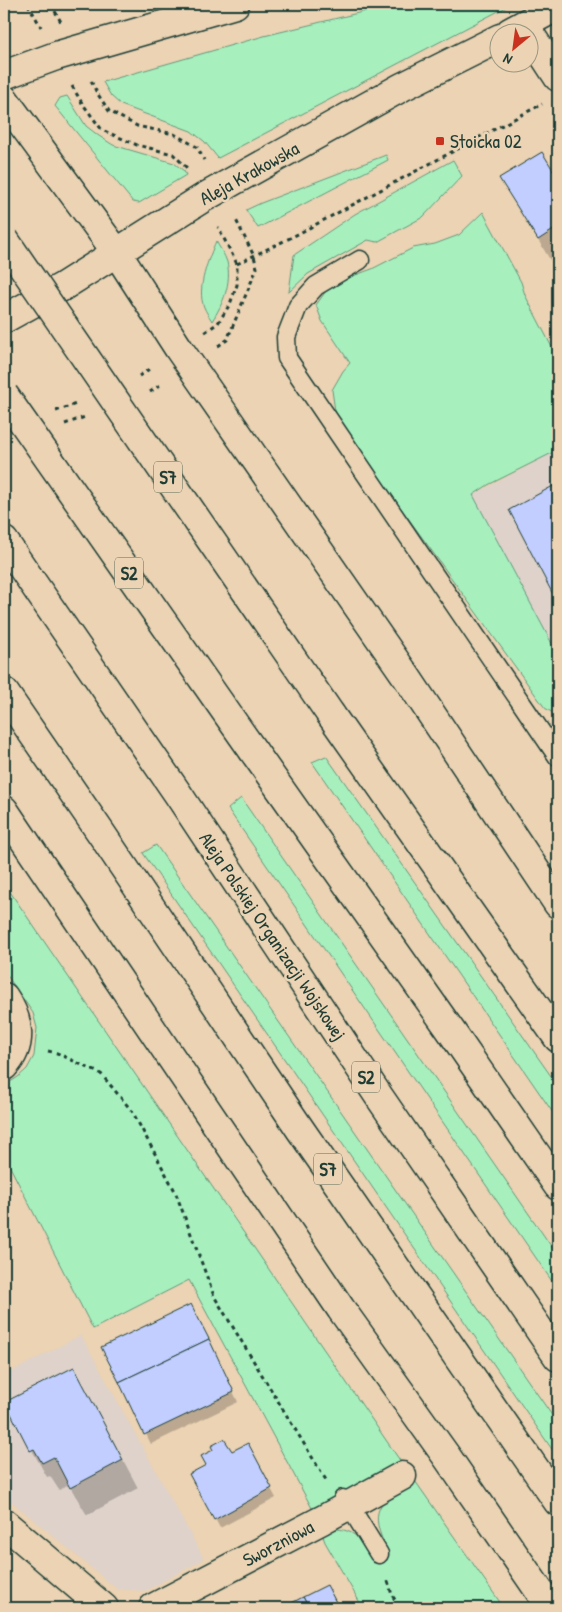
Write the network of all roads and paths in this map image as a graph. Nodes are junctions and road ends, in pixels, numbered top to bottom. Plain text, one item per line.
1 (28, 4) edge
2 (235, 4) edge
3 (558, 6) edge
4 (536, 22) edge
5 (490, 43) edge
6 (56, 56) junction
7 (540, 62) edge
8 (4, 74) edge
9 (554, 88) edge
10 (4, 99) edge
11 (203, 198) junction
12 (4, 239) edge
13 (117, 253) junction
14 (360, 260) dead end
15 (237, 264) junction
16 (4, 319) edge
17 (179, 348) junction
18 (131, 381) dead end
19 (4, 395) edge
20 (77, 403) dead end
21 (50, 413) dead end
22 (4, 541) edge
23 (4, 692) edge
24 (558, 757) edge
25 (4, 810) edge
26 (558, 904) edge
27 (4, 997) edge
28 (558, 1038) edge
29 (8, 1059) edge
30 (558, 1186) edge
31 (558, 1357) edge
32 (402, 1476) dead end
33 (345, 1501) junction
34 (558, 1502) edge
35 (4, 1523) edge
36 (379, 1554) dead end
37 (104, 1608) edge
38 (153, 1608) edge
39 (551, 1608) edge

1 - 6 path
2 - 6 main road
3 - 4 main road
5 - 11 main road, Aleja Krakowska
6 - 8 main road
6 - 11 path
7 - 9 main road
9 - 15 path
10 - 13 main road
11 - 13 main road, Aleja Krakowska
11 - 15 path
12 - 28 main road, S7, bridge
13 - 16 main road, Aleja Krakowska
13 - 17 main road
14 - 24 lane
15 - 17 path
17 - 18 path
17 - 26 main road
19 - 30 main road, S2, bridge
20 - 21 path
22 - 31 main road, Aleja Polskiej Organizacji Wojskowej / S2
23 - 34 main road, S7
25 - 39 main road
27 - 29 main road
29 - 33 path
32 - 33 main road, Sworzniowa
33 - 36 lane
33 - 38 main road, Sworzniowa
35 - 37 main road

